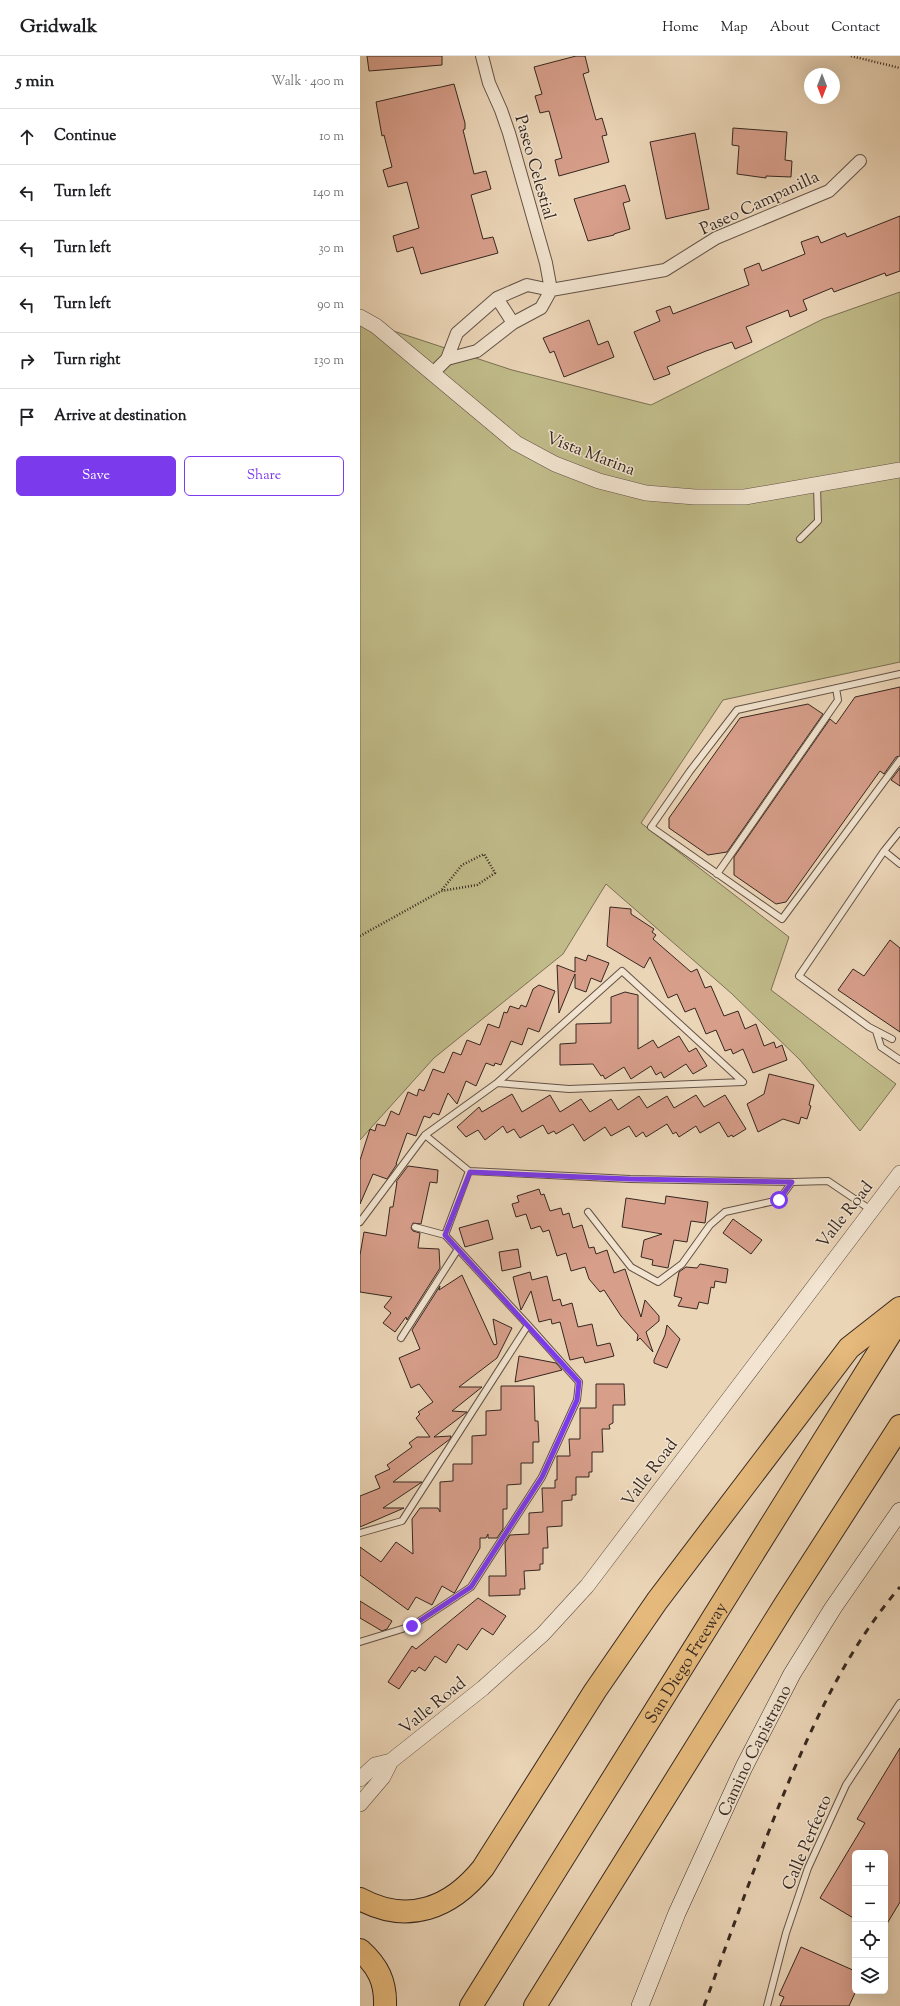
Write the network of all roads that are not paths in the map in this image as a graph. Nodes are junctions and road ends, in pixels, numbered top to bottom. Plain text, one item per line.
1 (482, 56) edge
2 (860, 161) dead end
3 (551, 290) junction
4 (497, 298) junction
5 (360, 317) edge
6 (513, 323) junction
7 (447, 359) junction
8 (432, 374) junction
9 (900, 470) edge
10 (817, 485) junction
11 (800, 538) dead end
12 (900, 674) edge
13 (836, 688) junction
14 (900, 760) edge
15 (900, 831) edge
16 (884, 851) junction
17 (900, 864) edge
18 (717, 874) junction
19 (876, 1031) junction
20 (892, 1039) dead end
21 (900, 1060) edge
22 (497, 1083) junction
23 (426, 1135) junction
24 (470, 1172) junction
25 (900, 1172) edge
26 (792, 1182) junction
27 (871, 1210) junction
28 (588, 1212) dead end
29 (360, 1222) edge
30 (415, 1227) dead end
31 (445, 1235) junction
32 (458, 1250) junction
33 (900, 1308) edge
34 (900, 1318) edge
35 (528, 1325) junction
36 (401, 1338) dead end
37 (900, 1426) edge
38 (900, 1512) edge
39 (360, 1533) edge
40 (360, 1642) edge
41 (900, 1703) edge
42 (391, 1761) junction
43 (360, 1778) edge
44 (360, 1804) edge
45 (360, 1899) edge
46 (360, 1950) edge
47 (385, 2006) edge
48 (471, 2006) edge
49 (535, 2006) edge
50 (640, 2006) edge
51 (768, 2006) edge

1 - 3 street, Paseo Celestial
2 - 3 street, Paseo Campanilla
3 - 4 street, Paseo Campanilla
3 - 6 street
4 - 6 street
4 - 7 street, Paseo Campanilla
5 - 8 street, Vista Marina
6 - 7 street
7 - 8 street
8 - 10 street, Vista Marina
9 - 10 street, Vista Marina
10 - 11 lane
12 - 13 lane
13 - 18 lane
13 - 18 lane
14 - 18 lane
15 - 16 lane
16 - 17 lane
16 - 19 lane
19 - 20 lane
19 - 21 lane
22 - 22 lane
22 - 23 lane
23 - 24 lane
23 - 29 lane
24 - 26 lane
24 - 31 lane
25 - 27 street, Valle Road
26 - 27 lane
26 - 28 lane
27 - 42 street, Valle Road
30 - 31 lane
31 - 32 lane
32 - 35 lane
32 - 36 lane
33 - 45 highway
34 - 48 highway, San Diego Freeway
35 - 39 lane
35 - 40 lane
37 - 49 highway
38 - 50 main road, Camino Capistrano
41 - 51 lane, Calle Perfecto
42 - 43 street, Valle Road
42 - 44 street, Valle Road
46 - 47 highway

